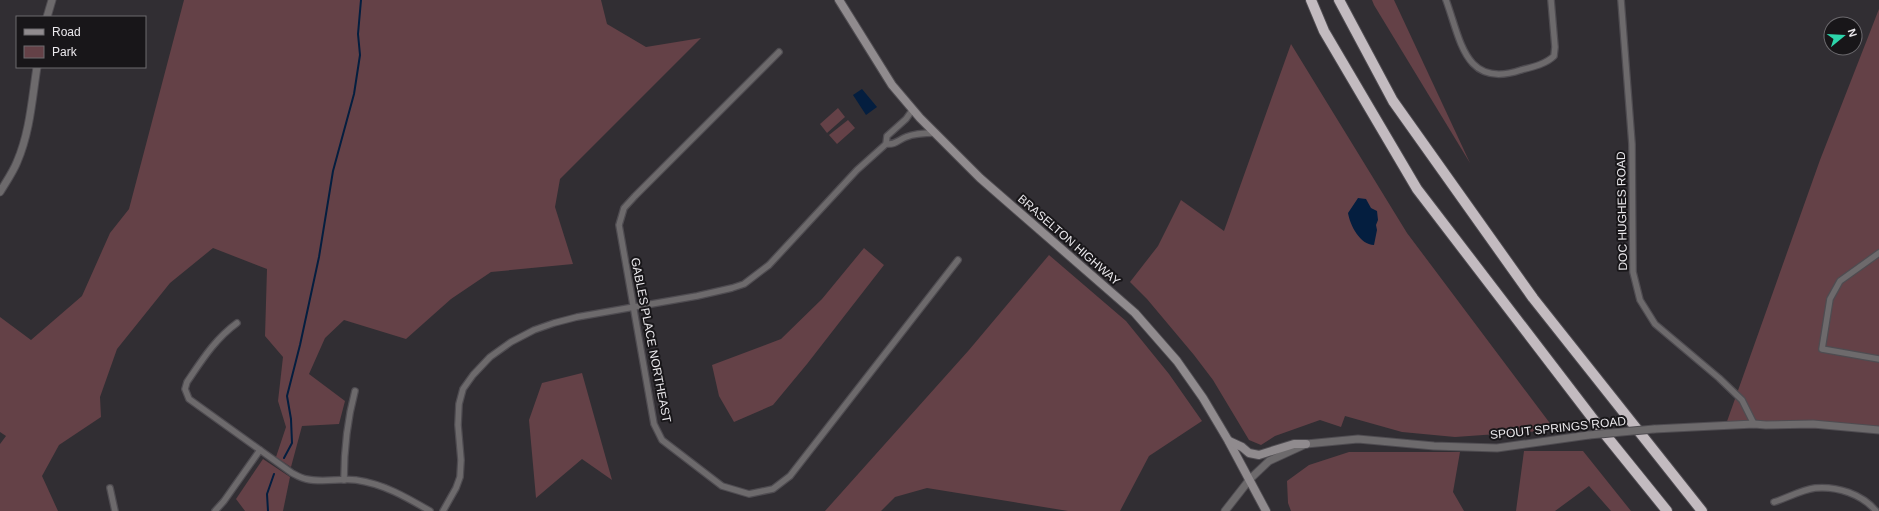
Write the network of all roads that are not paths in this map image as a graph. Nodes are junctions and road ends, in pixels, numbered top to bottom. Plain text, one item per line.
1 (52, 0) edge
2 (839, 0) edge
3 (1311, 0) edge
4 (1339, 0) edge
5 (1446, 0) edge
6 (1551, 0) edge
7 (1621, 0) edge
8 (47, 16) edge
9 (779, 52) dead end
10 (37, 68) edge
11 (913, 109) junction
12 (936, 133) junction
13 (886, 144) junction
14 (0, 192) edge
15 (1879, 253) edge
16 (958, 260) dead end
17 (632, 308) junction
18 (237, 323) dead end
19 (1879, 359) edge
20 (355, 391) dead end
21 (1754, 424) junction
22 (1879, 430) edge
23 (1228, 440) junction
24 (1306, 444) junction
25 (260, 450) junction
26 (1250, 479) junction
27 (344, 480) junction
28 (110, 488) dead end
29 (1774, 502) dead end
30 (115, 511) edge
31 (215, 511) edge
32 (430, 511) edge
33 (443, 511) edge
34 (1225, 511) edge
35 (1266, 511) edge
36 (1666, 511) edge
37 (1702, 511) edge
38 (1876, 511) edge

1 - 8 street
2 - 11 main road, BRASELTON HIGHWAY
3 - 36 highway
4 - 37 highway
5 - 6 street
7 - 21 street, DOC HUGHES ROAD
9 - 17 street, GABLES PLACE NORTHEAST
10 - 14 street
11 - 12 main road, BRASELTON HIGHWAY
11 - 13 street
12 - 13 street
12 - 23 main road, BRASELTON HIGHWAY
13 - 17 street
15 - 19 street
16 - 17 street, GABLES PLACE NORTHEAST
17 - 33 street
18 - 25 street
20 - 27 street
21 - 22 street, SPOUT SPRINGS ROAD
21 - 24 street, SPOUT SPRINGS ROAD, bridge
23 - 24 main road
23 - 26 main road, BRASELTON HIGHWAY
24 - 26 street, SPOUT SPRINGS ROAD
25 - 27 street
25 - 31 street
26 - 34 street, SPOUT SPRINGS ROAD
26 - 35 main road, BRASELTON HIGHWAY
27 - 32 street
28 - 30 street
29 - 38 street

